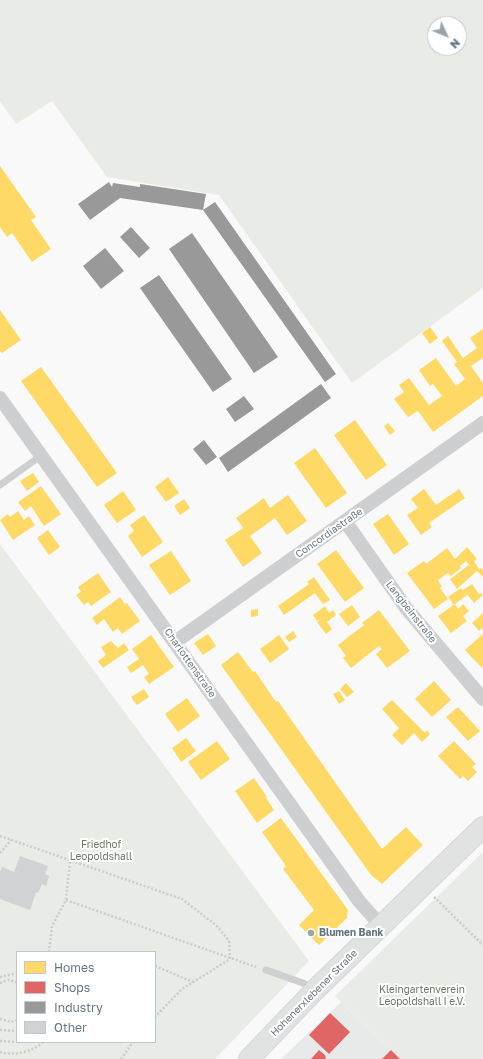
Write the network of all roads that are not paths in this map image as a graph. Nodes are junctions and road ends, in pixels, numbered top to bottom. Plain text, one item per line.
1 (0, 398) edge
2 (483, 423) edge
3 (42, 456) junction
4 (0, 485) edge
5 (345, 521) junction
6 (175, 642) junction
7 (483, 699) edge
8 (483, 827) edge
9 (381, 926) junction
10 (266, 970) road end
11 (315, 990) junction
12 (249, 1059) edge

1 - 3 street, Charlottenstraße
2 - 5 street, Concordiastraße
3 - 4 lane
3 - 6 street, Charlottenstraße
5 - 6 street, Concordiastraße
5 - 7 street, Langbeinstraße
6 - 9 street, Charlottenstraße
8 - 9 main road, Hohenerxlebener Straße
9 - 11 main road, Hohenerxlebener Straße
10 - 11 lane
11 - 12 main road, Hohenerxlebener Straße

